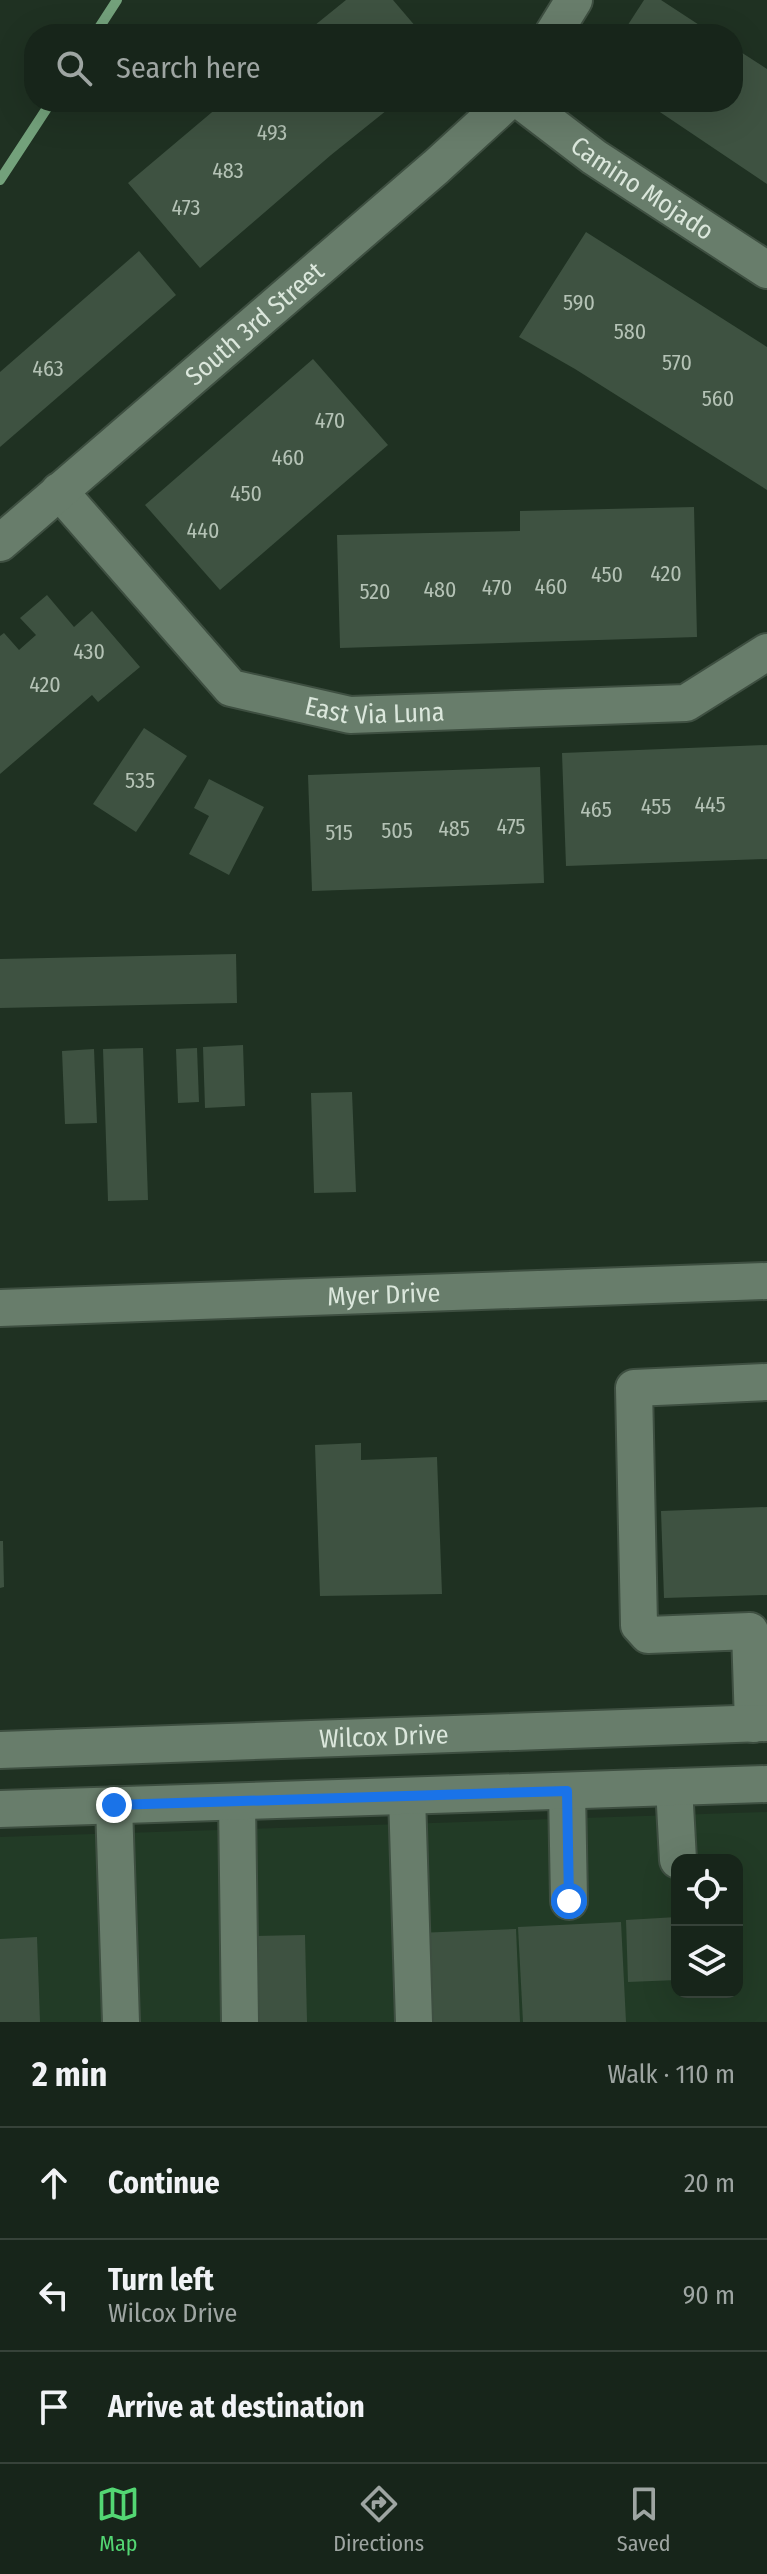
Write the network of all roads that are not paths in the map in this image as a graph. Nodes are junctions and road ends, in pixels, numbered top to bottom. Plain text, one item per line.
1 (574, 0) edge
2 (559, 24) edge
3 (496, 112) edge
4 (535, 112) edge
5 (767, 270) edge
6 (59, 491) junction
7 (0, 543) edge
8 (767, 652) edge
9 (767, 1281) edge
10 (0, 1308) edge
11 (767, 1382) edge
12 (758, 1631) edge
13 (760, 1724) edge
14 (0, 1750) edge
15 (767, 1784) edge
16 (674, 1787) junction
17 (567, 1791) junction
18 (407, 1796) junction
19 (237, 1802) junction
20 (767, 1804) edge
21 (114, 1805) junction
22 (0, 1809) edge
23 (678, 1854) edge
24 (569, 1901) dead end
25 (121, 2022) edge
26 (240, 2022) edge
27 (414, 2022) edge

1 - 2 street
3 - 6 street, South 3rd Street
4 - 5 street, Camino Mojado
6 - 7 street, South 3rd Street
6 - 8 street, East Via Luna
9 - 10 street, Myer Drive
11 - 12 street
12 - 13 street
13 - 14 street, Wilcox Drive
15 - 16 street
15 - 20 street
16 - 17 street
16 - 23 street
17 - 18 street
17 - 24 street
18 - 19 street
18 - 27 street
19 - 21 street
19 - 26 street
21 - 22 street
21 - 25 street

